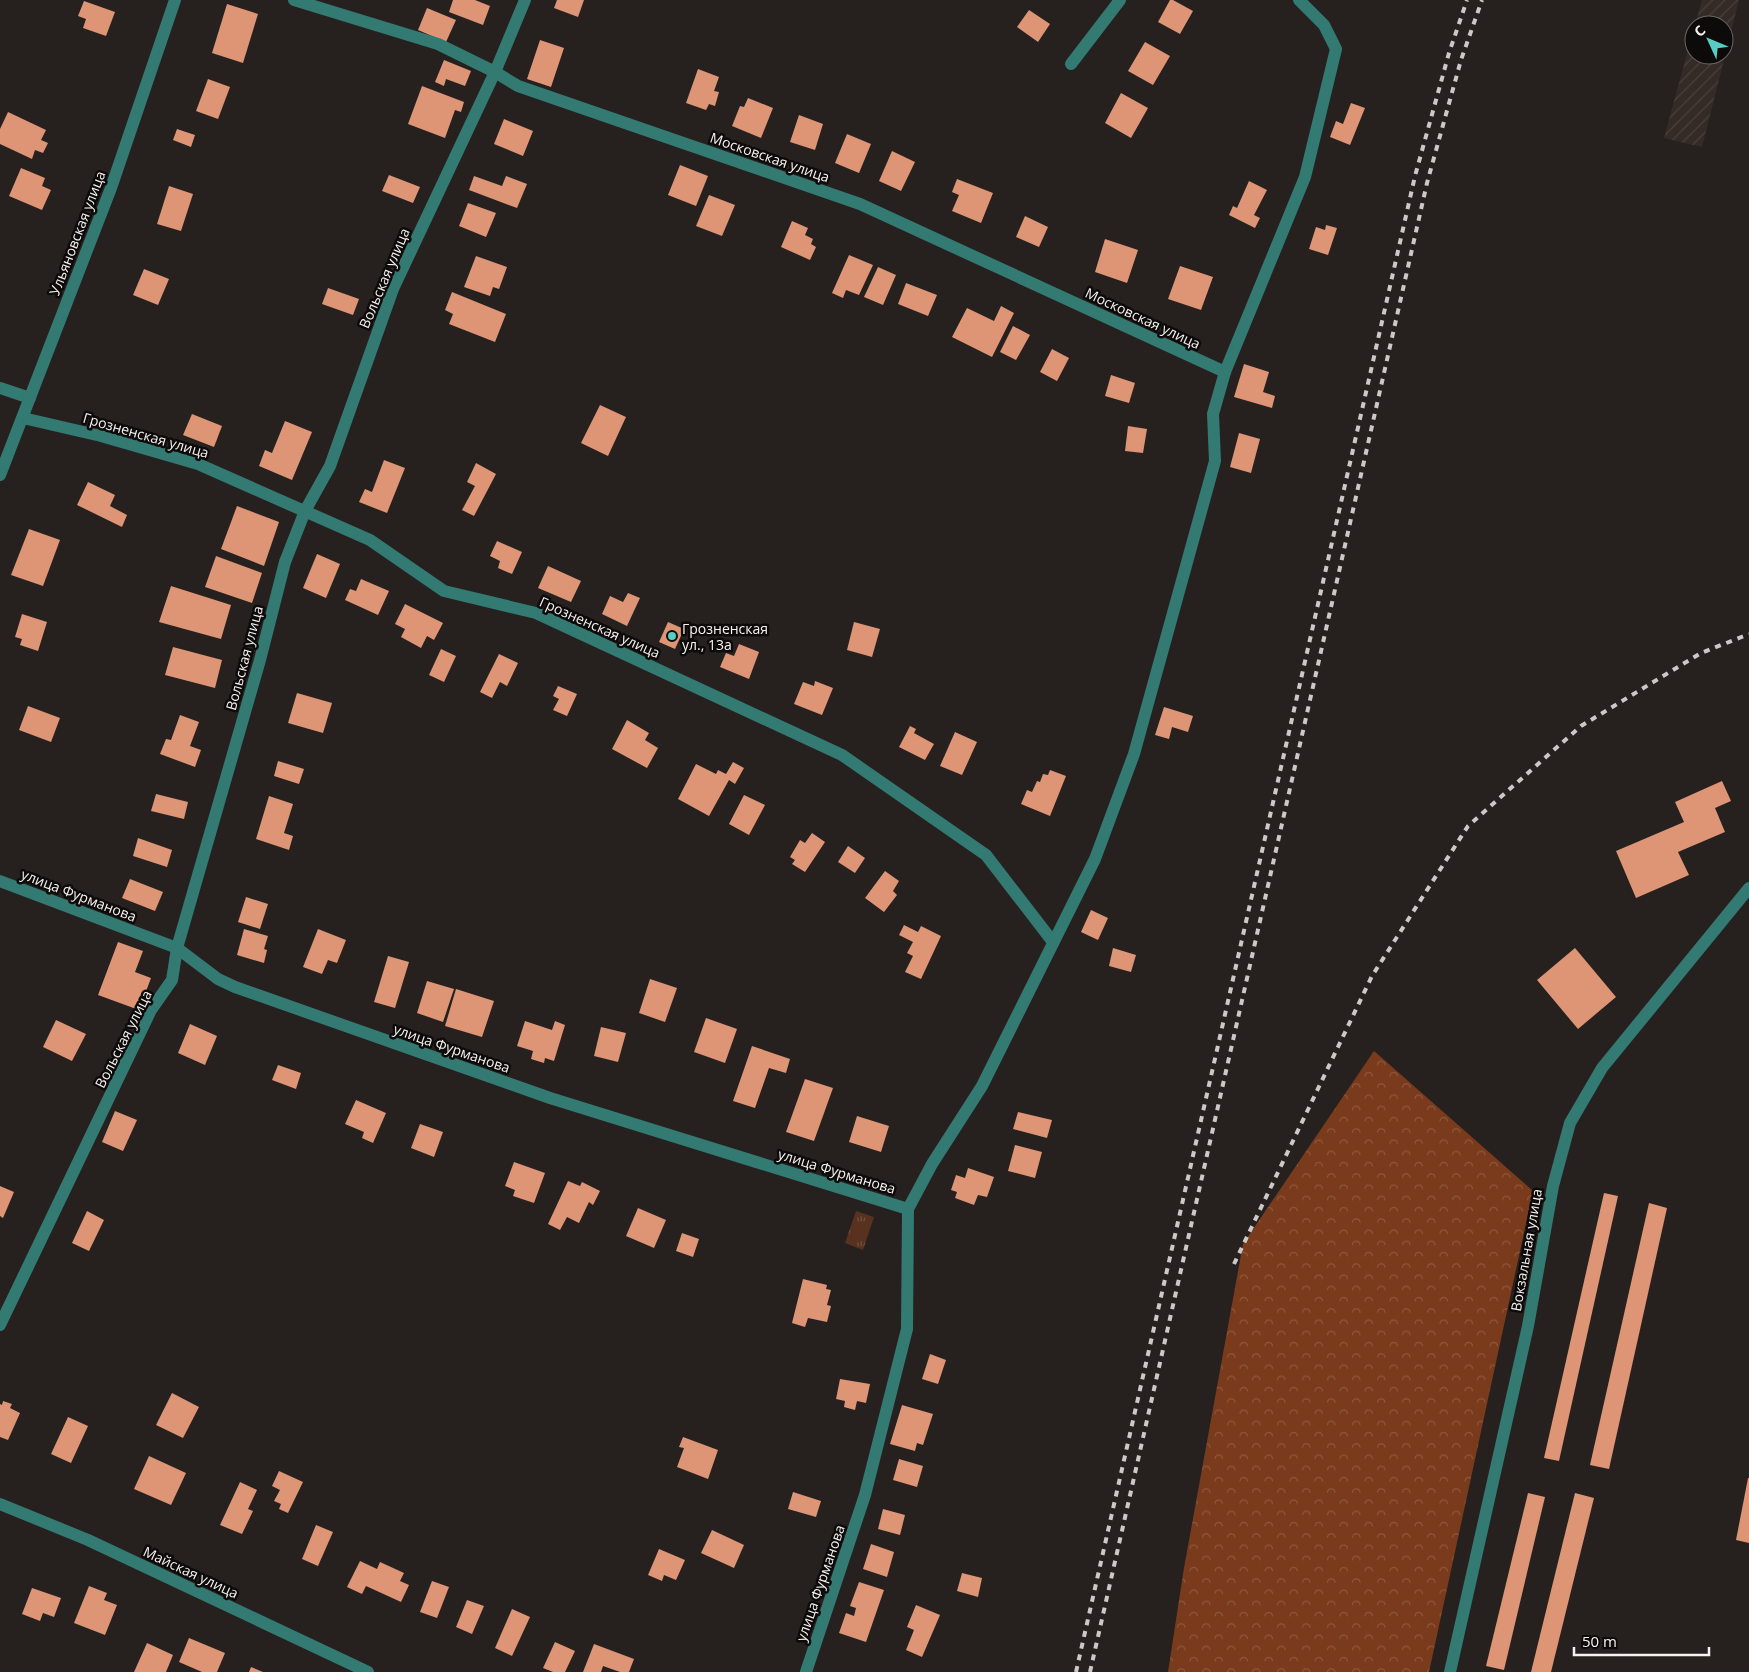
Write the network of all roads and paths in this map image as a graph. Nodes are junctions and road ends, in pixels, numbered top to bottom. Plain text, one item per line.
1 (175, 0) edge
2 (294, 0) edge
3 (525, 0) edge
4 (1120, 0) edge
5 (1299, 0) edge
6 (1071, 64) dead end
7 (495, 72) junction
8 (1225, 372) junction
9 (0, 388) edge
10 (30, 398) junction
11 (23, 418) junction
12 (0, 475) edge
13 (305, 511) junction
14 (0, 881) edge
15 (1749, 888) edge
16 (1053, 942) junction
17 (177, 948) junction
18 (908, 1209) junction
19 (0, 1325) edge
20 (0, 1504) edge
21 (368, 1672) edge
22 (806, 1672) edge
23 (1450, 1672) edge

1 - 10 street, Ульяновская улица
2 - 7 street, Московская улица
3 - 7 street, Вольская улица
4 - 6 street
5 - 8 street, улица Фурманова
7 - 8 street, Московская улица
7 - 13 street, Вольская улица
8 - 16 street, улица Фурманова
9 - 10 street
10 - 11 street, Ульяновская улица
11 - 12 street, Ульяновская улица
11 - 13 street, Грозненская улица
13 - 16 street, Грозненская улица
13 - 17 street, Вольская улица
14 - 17 street, улица Фурманова
15 - 23 street, Вокзальная улица
16 - 18 street, улица Фурманова
17 - 18 street, улица Фурманова
17 - 19 street, Вольская улица
18 - 22 street, улица Фурманова
20 - 21 street, Майская улица

